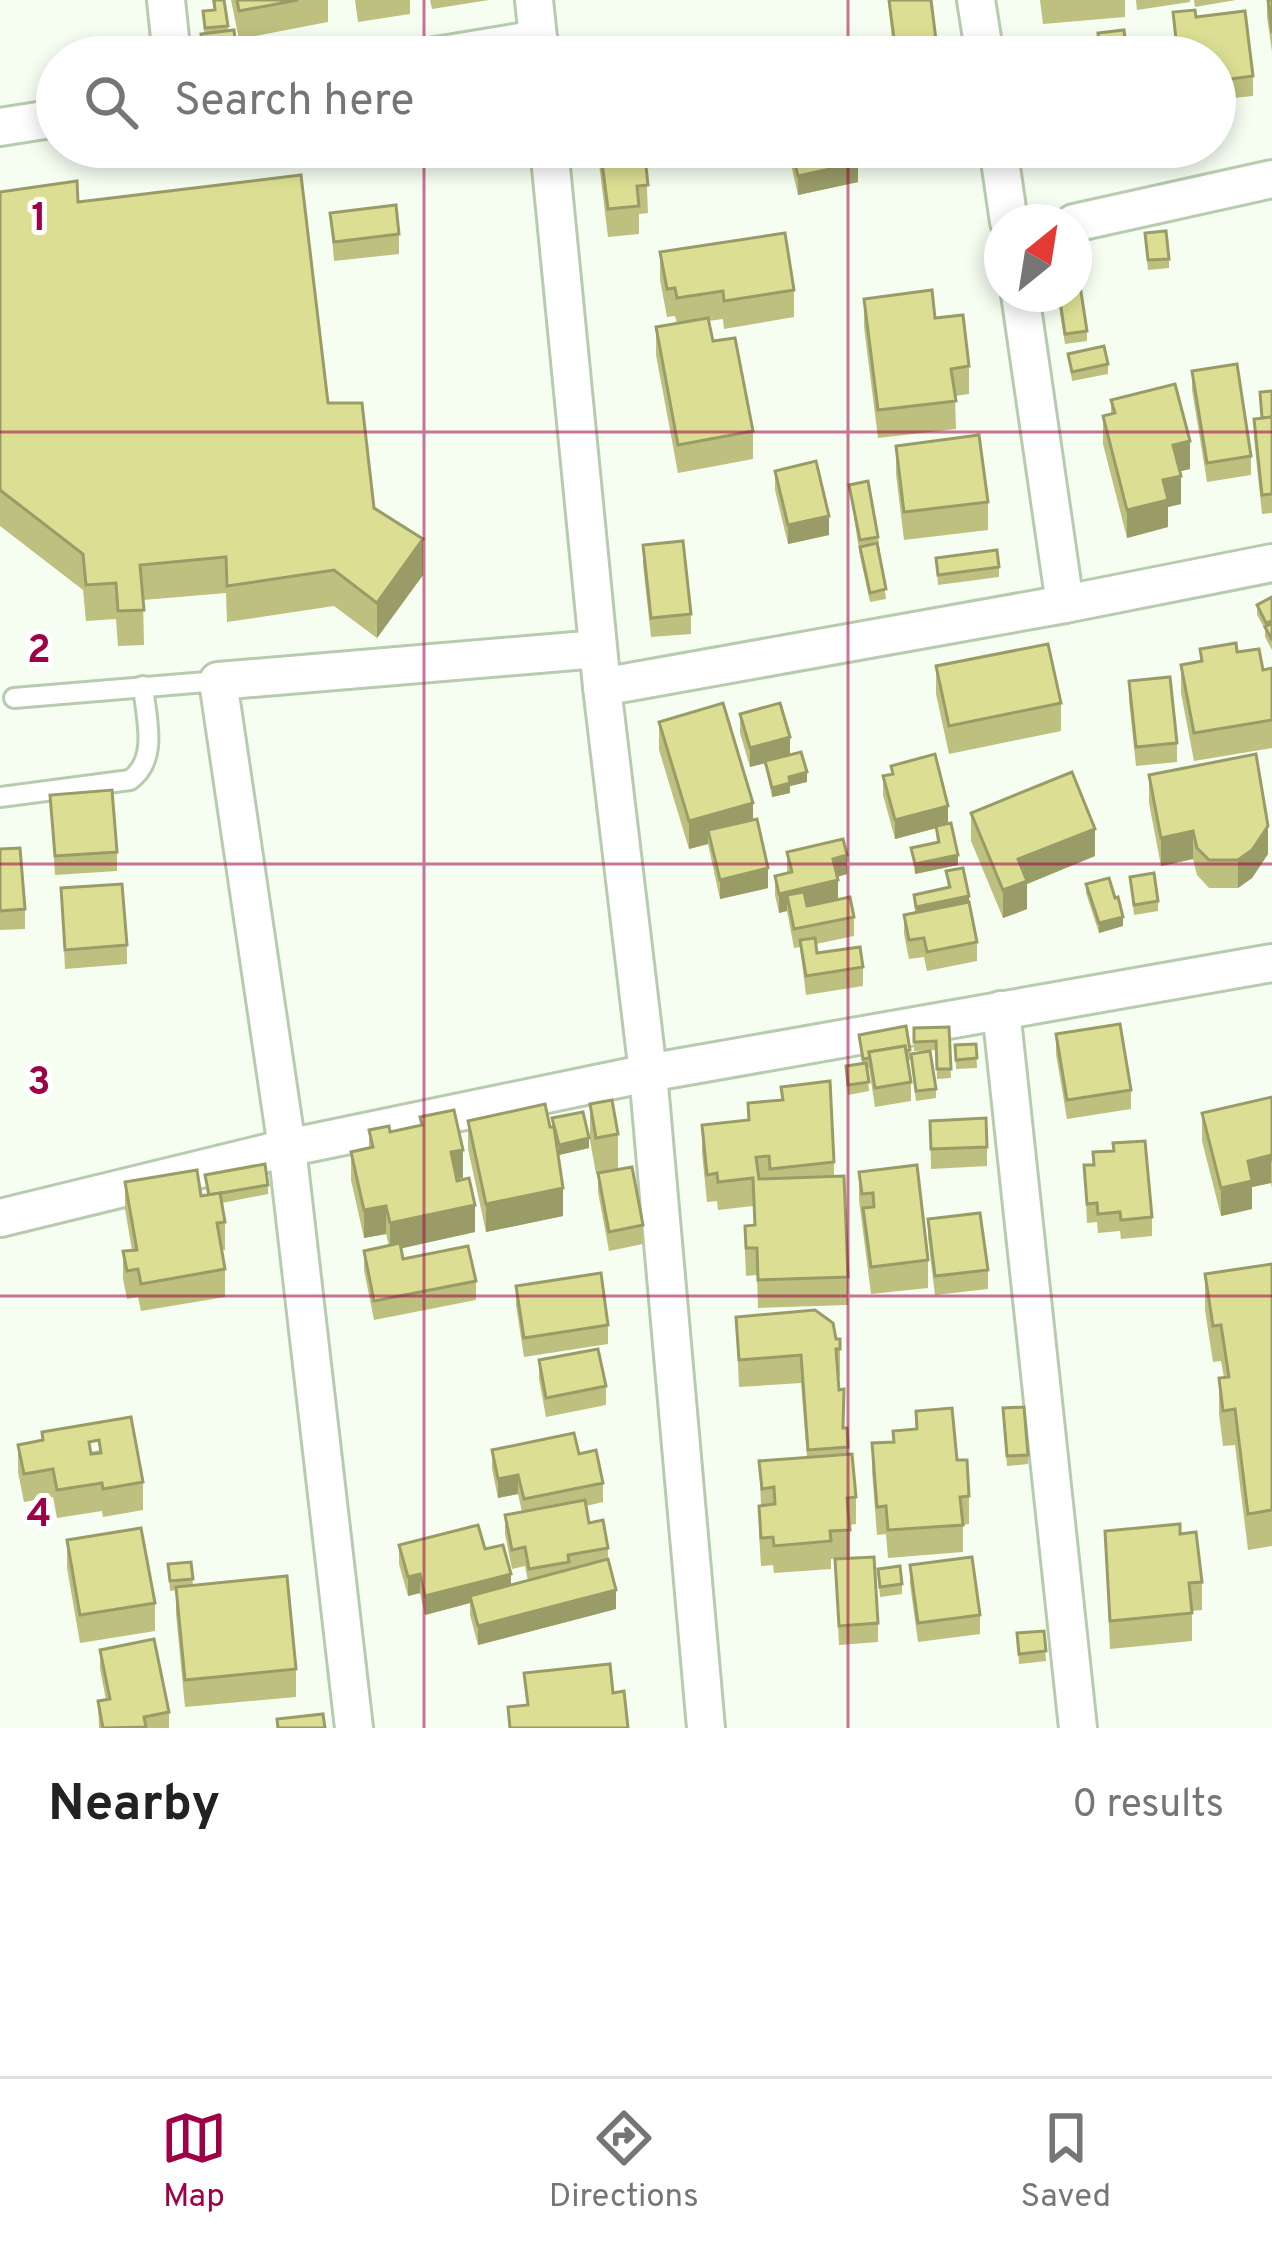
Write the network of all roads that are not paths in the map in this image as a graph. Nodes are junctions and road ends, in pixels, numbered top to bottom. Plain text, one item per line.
1 (166, 0) edge
2 (534, 0) edge
3 (976, 0) edge
4 (170, 36) edge
5 (538, 36) edge
6 (982, 36) edge
7 (36, 121) edge
8 (0, 127) edge
9 (551, 168) edge
10 (1001, 168) edge
11 (1272, 179) edge
12 (1006, 204) edge
13 (1092, 219) edge
14 (1023, 312) edge
15 (1272, 563) edge
16 (1065, 604) junction
17 (598, 649) junction
18 (218, 681) junction
19 (143, 686) junction
20 (602, 688) junction
21 (14, 698) dead end
22 (0, 796) edge
23 (1272, 963) edge
24 (1001, 1010) junction
25 (647, 1073) junction
26 (287, 1148) junction
27 (0, 1218) edge
28 (354, 1728) edge
29 (706, 1728) edge
30 (1078, 1728) edge

1 - 4 street
2 - 5 street
3 - 6 street
7 - 8 street
9 - 17 street
10 - 12 street
11 - 13 street
14 - 16 street
15 - 16 street
16 - 20 street
17 - 18 street
17 - 20 street
18 - 19 lane
18 - 26 street
19 - 21 lane
19 - 22 lane
20 - 25 street
23 - 24 street
24 - 25 street
24 - 30 street
25 - 26 street
25 - 29 street
26 - 27 street
26 - 28 street

